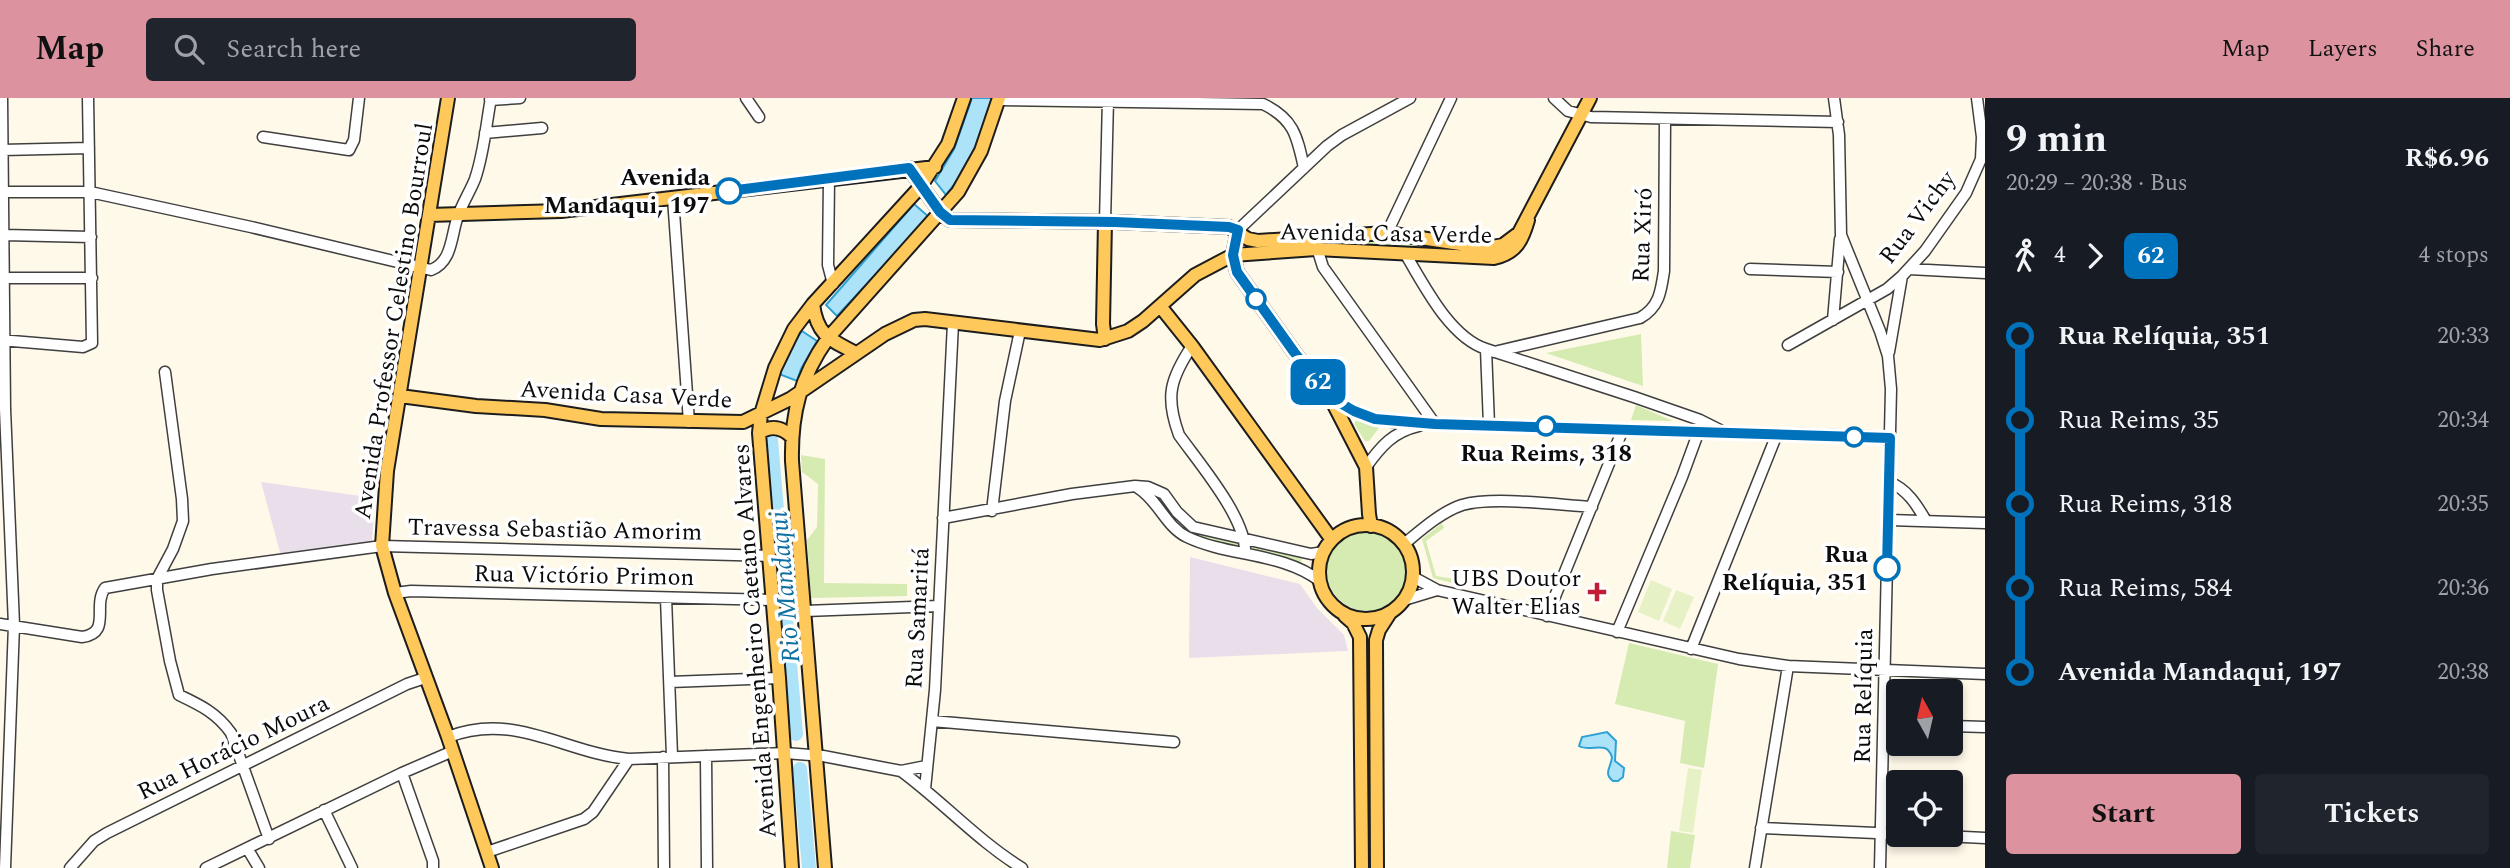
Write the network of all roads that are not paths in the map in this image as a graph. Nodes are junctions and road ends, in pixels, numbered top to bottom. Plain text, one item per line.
1 (2, 98) edge
2 (88, 98) edge
3 (359, 98) edge
4 (448, 98) edge
5 (520, 98) edge
6 (746, 98) edge
7 (964, 98) edge
8 (1410, 98) edge
9 (1451, 98) edge
10 (1554, 98) edge
11 (1590, 98) edge
12 (1834, 98) edge
13 (1977, 98) edge
14 (490, 99) edge
15 (998, 99) edge
16 (1108, 100) edge
17 (1580, 116) junction
18 (759, 117) dead end
19 (1665, 120) junction
20 (1838, 122) junction
21 (542, 128) dead end
22 (485, 134) junction
23 (1983, 135) edge
24 (263, 137) dead end
25 (89, 148) junction
26 (2, 150) junction
27 (935, 167) junction
28 (909, 168) junction
29 (1304, 168) junction
30 (829, 179) junction
31 (921, 186) junction
32 (4, 192) junction
33 (90, 192) junction
34 (673, 198) junction
35 (940, 212) junction
36 (429, 215) junction
37 (457, 216) junction
38 (1528, 220) junction
39 (1105, 222) junction
40 (1238, 230) junction
41 (1387, 233) junction
42 (4, 235) junction
43 (1841, 235) junction
44 (91, 237) junction
45 (1315, 244) junction
46 (1233, 255) junction
47 (1406, 255) junction
48 (420, 268) junction
49 (1750, 269) dead end
50 (1838, 272) junction
51 (1905, 273) junction
52 (1985, 273) edge
53 (5, 278) junction
54 (92, 278) junction
55 (833, 284) junction
56 (1868, 301) junction
57 (813, 304) junction
58 (1160, 306) junction
59 (1833, 320) junction
60 (953, 323) junction
61 (1020, 331) junction
62 (828, 338) junction
63 (1105, 339) junction
64 (3, 340) edge
65 (1788, 345) dead end
66 (1192, 346) junction
67 (1490, 350) junction
68 (856, 353) junction
69 (1888, 356) junction
70 (165, 372) dead end
71 (799, 392) junction
72 (400, 396) junction
73 (1330, 397) junction
74 (761, 414) junction
75 (1375, 419) junction
76 (1700, 420) junction
77 (689, 422) junction
78 (1432, 424) junction
79 (1489, 425) junction
80 (1623, 429) junction
81 (1722, 431) junction
82 (759, 433) junction
83 (1699, 433) junction
84 (1777, 434) junction
85 (792, 437) junction
86 (1890, 438) junction
87 (1386, 441) junction
88 (1366, 467) junction
89 (1889, 482) junction
90 (1135, 486) junction
91 (1592, 508) junction
92 (992, 511) junction
93 (943, 518) junction
94 (1888, 520) junction
95 (1926, 521) junction
96 (1985, 523) edge
97 (1371, 526) junction
98 (1246, 540) junction
99 (1332, 540) junction
100 (1404, 544) junction
101 (382, 546) junction
102 (1324, 552) junction
103 (1245, 553) junction
104 (769, 556) junction
105 (1413, 577) junction
106 (157, 579) junction
107 (1320, 581) junction
108 (1437, 590) junction
109 (395, 593) junction
110 (666, 598) junction
111 (772, 600) junction
112 (1404, 600) junction
113 (939, 606) junction
114 (805, 611) junction
115 (1343, 613) junction
116 (1390, 613) junction
117 (1547, 616) junction
118 (0, 624) edge
119 (14, 625) junction
120 (1617, 632) junction
121 (1691, 649) junction
122 (1788, 666) junction
123 (1885, 670) junction
124 (1985, 674) edge
125 (425, 678) junction
126 (779, 678) junction
127 (670, 682) junction
128 (932, 721) junction
129 (1884, 723) joint
130 (1964, 726) edge
131 (1985, 727) edge
132 (448, 737) junction
133 (1174, 742) dead end
134 (453, 751) junction
135 (785, 753) junction
136 (816, 755) junction
137 (668, 756) junction
138 (706, 756) junction
139 (629, 759) junction
140 (243, 764) junction
141 (926, 766) junction
142 (901, 771) junction
143 (402, 773) junction
144 (925, 789) junction
145 (324, 810) junction
146 (1761, 828) junction
147 (1881, 833) junction
148 (1886, 833) edge
149 (1963, 837) edge
150 (1985, 838) edge
151 (269, 839) junction
152 (247, 848) junction
153 (487, 852) junction
154 (5, 868) edge
155 (69, 868) edge
156 (206, 868) edge
157 (259, 868) edge
158 (352, 868) edge
159 (433, 868) edge
160 (492, 868) edge
161 (664, 868) edge
162 (707, 868) edge
163 (792, 868) edge
164 (825, 868) edge
165 (1022, 868) edge
166 (1362, 868) edge
167 (1377, 868) edge
168 (1755, 868) edge
169 (1880, 868) edge

1 - 26 street
2 - 25 street
3 - 24 street
4 - 36 main road, Avenida Professor Celestino Bourroul
5 - 14 street
6 - 18 street
7 - 27 main road, Avenida Engenheiro Caetano Alvares
8 - 29 street
9 - 41 street
10 - 17 street
11 - 17 main road, Avenida Casa Verde
12 - 20 street, Rua Relíquia
13 - 23 street, Rua Vichy
14 - 22 street
15 - 16 street
15 - 35 main road, Avenida Engenheiro Caetano Alvares
16 - 29 street
16 - 39 street
17 - 19 street
17 - 38 main road, Avenida Casa Verde
19 - 20 street
19 - 67 street, Rua Xiró
20 - 43 street, Rua Relíquia
21 - 22 street
22 - 37 street
23 - 51 street, Rua Vichy
25 - 26 street
25 - 33 street
26 - 32 street
27 - 28 main road
27 - 31 main road, Avenida Engenheiro Caetano Alvares
28 - 30 main road
28 - 31 main road
29 - 40 street
30 - 34 main road
30 - 55 street
31 - 35 main road
31 - 55 main road, Avenida Engenheiro Caetano Alvares
32 - 33 street
32 - 42 street
33 - 44 street
33 - 48 street
34 - 37 main road
34 - 77 street
35 - 39 main road, Avenida Casa Verde
35 - 62 main road, Avenida Engenheiro Caetano Alvares
36 - 37 main road
36 - 48 main road, Avenida Professor Celestino Bourroul
37 - 48 street
38 - 41 main road, Avenida Casa Verde
38 - 47 main road, Avenida Casa Verde
39 - 40 main road, Avenida Casa Verde
39 - 63 main road
40 - 45 main road, Avenida Casa Verde
40 - 46 main road
41 - 45 main road, Avenida Casa Verde
42 - 44 street
42 - 53 street
43 - 50 street
43 - 56 street, Rua Relíquia
44 - 54 street
45 - 46 main road, Avenida Casa Verde
45 - 47 main road, Avenida Casa Verde
45 - 78 street
46 - 58 main road, Avenida Casa Verde
46 - 73 main road
47 - 67 street
48 - 72 main road, Avenida Professor Celestino Bourroul
49 - 50 street
50 - 59 street
51 - 52 street
51 - 56 street, Rua Vichy
51 - 69 street, Rua Relíquia
53 - 54 street
53 - 64 street
54 - 64 street
55 - 57 main road, Avenida Engenheiro Caetano Alvares
56 - 59 street, Rua Vichy
56 - 69 street, Rua Relíquia
57 - 62 main road
57 - 74 main road, Avenida Engenheiro Caetano Alvares
58 - 63 main road, Avenida Casa Verde
58 - 66 main road
59 - 65 street, Rua Vichy
60 - 61 main road, Avenida Casa Verde
60 - 68 main road, Avenida Casa Verde
60 - 93 street, Rua Samaritá
61 - 63 main road, Avenida Casa Verde
61 - 92 street
62 - 68 main road
62 - 71 main road, Avenida Engenheiro Caetano Alvares
64 - 119 street
66 - 98 street
66 - 99 main road
67 - 76 street
67 - 79 street
68 - 71 main road, Avenida Casa Verde
69 - 86 street, Rua Relíquia
70 - 106 street
71 - 74 main road, Avenida Casa Verde
71 - 85 main road, Avenida Engenheiro Caetano Alvares
72 - 77 main road, Avenida Casa Verde
72 - 101 main road, Avenida Professor Celestino Bourroul
73 - 75 street
73 - 88 main road
74 - 77 main road, Avenida Casa Verde
74 - 82 main road, Avenida Engenheiro Caetano Alvares
75 - 78 street
75 - 87 street
76 - 81 street
76 - 83 street
78 - 79 street
78 - 87 street
79 - 80 street
80 - 83 street
80 - 91 street
81 - 83 street
81 - 84 street
82 - 85 main road
82 - 104 main road, Avenida Engenheiro Caetano Alvares
83 - 120 street
84 - 86 street
84 - 121 street
85 - 114 main road, Avenida Engenheiro Caetano Alvares
86 - 89 street, Rua Relíquia
87 - 88 street
88 - 97 main road
89 - 94 street, Rua Relíquia
89 - 95 street
90 - 92 street
90 - 98 street
90 - 103 street
91 - 100 street
91 - 117 street
92 - 93 street
93 - 113 street, Rua Samaritá
94 - 95 street
94 - 123 street, Rua Relíquia
95 - 96 street
97 - 99 main road
97 - 100 main road
98 - 102 street
98 - 103 street
99 - 102 main road
100 - 105 main road
101 - 104 street, Travessa Sebastião Amorim
101 - 106 street, Travessa Sebastião Amorim
101 - 109 main road, Avenida Professor Celestino Bourroul
102 - 107 main road
103 - 107 street
104 - 111 main road, Avenida Engenheiro Caetano Alvares
105 - 108 street
105 - 112 main road
106 - 119 street, Travessa Sebastião Amorim
106 - 140 street
107 - 115 main road
108 - 112 street
108 - 117 street
109 - 110 street, Rua Victório Primon
109 - 125 main road, Avenida Professor Celestino Bourroul
110 - 111 street, Rua Victório Primon
110 - 127 street
111 - 126 main road, Avenida Engenheiro Caetano Alvares
112 - 116 main road
113 - 114 street
113 - 128 street, Rua Samaritá
114 - 136 main road, Avenida Engenheiro Caetano Alvares
115 - 116 main road
115 - 166 main road
116 - 167 main road
117 - 120 street
118 - 119 street
119 - 154 street
120 - 121 street
121 - 122 street
122 - 123 street
122 - 146 street
123 - 124 street
123 - 129 street, Rua Relíquia
125 - 132 main road, Avenida Professor Celestino Bourroul
125 - 140 street, Rua Horácio Moura
126 - 127 street
126 - 135 main road, Avenida Engenheiro Caetano Alvares
127 - 137 street
128 - 133 street
128 - 141 street, Rua Samaritá
129 - 147 street, Rua Relíquia
130 - 131 street
132 - 134 main road, Avenida Professor Celestino Bourroul
132 - 139 street
134 - 143 street
134 - 153 main road, Avenida Professor Celestino Bourroul
135 - 136 street
135 - 138 street
135 - 163 main road, Avenida Engenheiro Caetano Alvares
136 - 142 street
136 - 164 main road, Avenida Engenheiro Caetano Alvares
137 - 138 street
137 - 139 street
137 - 161 street
138 - 162 street
139 - 153 street
140 - 151 street
140 - 155 street, Rua Horácio Moura
141 - 142 street
141 - 144 street, Rua Samaritá
142 - 144 street
143 - 145 street
143 - 159 street
144 - 165 street
145 - 151 street
145 - 158 street
146 - 147 street
146 - 168 street
147 - 148 street
147 - 169 street, Rua Relíquia
149 - 150 street
151 - 152 street
152 - 156 street
152 - 157 street
153 - 160 main road, Avenida Professor Celestino Bourroul

